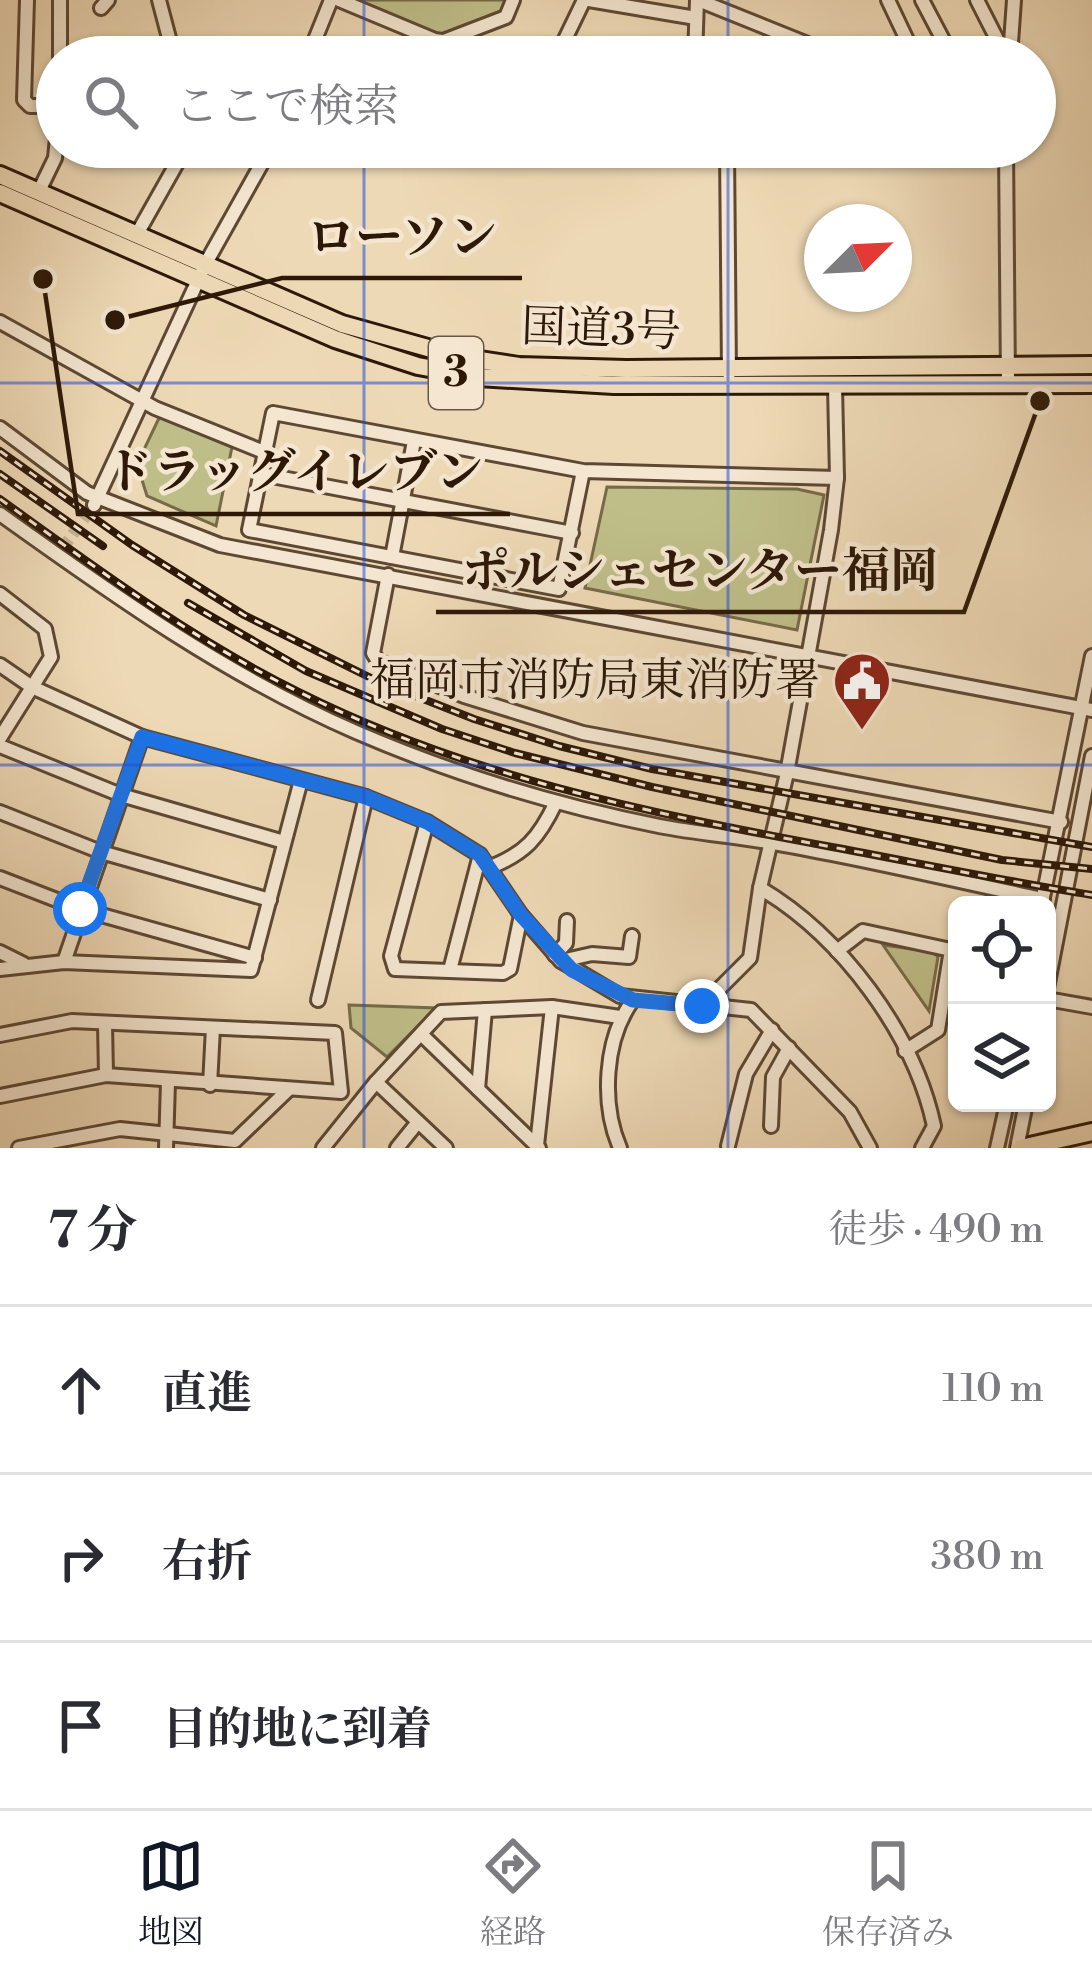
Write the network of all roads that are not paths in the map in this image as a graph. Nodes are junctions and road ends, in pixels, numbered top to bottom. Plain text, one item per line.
1 (27, 0) edge
2 (60, 0) edge
3 (159, 0) edge
4 (335, 0) edge
5 (513, 0) edge
6 (587, 0) edge
7 (698, 0) edge
8 (888, 0) edge
9 (922, 0) edge
10 (977, 0) edge
11 (1014, 0) edge
12 (697, 18) junction
13 (60, 36) edge
14 (168, 36) edge
15 (318, 36) edge
16 (430, 36) edge
17 (456, 36) edge
18 (570, 36) edge
19 (696, 36) edge
20 (788, 36) edge
21 (905, 36) edge
22 (941, 36) edge
23 (997, 36) edge
24 (1010, 36) edge
25 (36, 106) edge
26 (50, 168) edge
27 (174, 168) edge
28 (257, 168) edge
29 (727, 168) edge
30 (1006, 168) edge
31 (0, 175) edge
32 (39, 191) junction
33 (0, 193) edge
34 (137, 235) junction
35 (202, 272) junction
36 (0, 322) edge
37 (1092, 365) edge
38 (1008, 375) junction
39 (729, 376) junction
40 (1092, 384) edge
41 (836, 386) junction
42 (145, 400) junction
43 (0, 428) edge
44 (414, 441) junction
45 (264, 452) junction
46 (583, 471) junction
47 (261, 474) junction
48 (837, 478) junction
49 (406, 499) junction
50 (96, 502) junction
51 (0, 514) edge
52 (572, 533) junction
53 (392, 557) junction
54 (388, 574) junction
55 (0, 594) edge
56 (807, 656) junction
57 (1092, 656) edge
58 (0, 665) edge
59 (32, 687) junction
60 (1087, 709) edge
61 (142, 737) junction
62 (0, 742) edge
63 (1092, 756) edge
64 (788, 773) junction
65 (301, 780) junction
66 (121, 795) junction
67 (366, 797) junction
68 (556, 802) junction
69 (0, 812) edge
70 (427, 822) junction
71 (1061, 822) junction
72 (284, 842) junction
73 (769, 842) junction
74 (101, 852) junction
75 (484, 862) junction
76 (0, 878) edge
77 (760, 888) junction
78 (1015, 896) edge
79 (1043, 896) edge
80 (270, 899) junction
81 (80, 909) junction
82 (521, 915) junction
83 (567, 922) dead end
84 (632, 936) dead end
85 (1056, 942) edge
86 (948, 949) edge
87 (837, 951) junction
88 (0, 952) edge
89 (255, 958) junction
90 (558, 958) junction
91 (64, 962) junction
92 (24, 964) junction
93 (0, 969) edge
94 (450, 970) junction
95 (948, 996) edge
96 (318, 1000) dead end
97 (633, 1000) junction
98 (1056, 1001) edge
99 (702, 1006) junction
100 (552, 1007) junction
101 (1092, 1007) edge
102 (485, 1010) junction
103 (620, 1017) junction
104 (105, 1024) junction
105 (213, 1028) junction
106 (772, 1030) junction
107 (421, 1034) junction
108 (0, 1035) edge
109 (789, 1048) junction
110 (905, 1051) junction
111 (106, 1075) junction
112 (168, 1082) junction
113 (376, 1082) junction
114 (210, 1084) junction
115 (289, 1089) junction
116 (478, 1089) junction
117 (341, 1092) junction
118 (0, 1096) edge
119 (356, 1108) junction
120 (1005, 1112) edge
121 (1025, 1112) edge
122 (418, 1122) junction
123 (771, 1126) dead end
124 (1092, 1132) edge
125 (166, 1142) edge
126 (58, 1144) edge
127 (538, 1146) edge
128 (728, 1146) edge
129 (19, 1148) edge
130 (323, 1148) edge
131 (397, 1148) edge
132 (446, 1148) edge
133 (620, 1148) edge
134 (869, 1148) edge
135 (922, 1148) edge
136 (998, 1148) edge
137 (1019, 1148) edge

1 - 25 street
2 - 13 street
3 - 14 street
4 - 15 street
4 - 16 street
5 - 17 street
6 - 12 street
6 - 18 street
7 - 12 street
7 - 20 street
8 - 21 street
9 - 22 street
10 - 23 street
11 - 24 street
12 - 19 street
26 - 32 street
27 - 34 street
28 - 35 street
29 - 39 street
30 - 38 street
31 - 32 highway, 国道3号 / 3
32 - 34 highway, 国道3号 / 3
33 - 35 highway, 国道3号 / 3
34 - 35 highway, 国道3号 / 3
35 - 39 highway, 国道3号 / 3
35 - 42 street
36 - 42 street
37 - 38 highway, 国道3号 / 3
38 - 39 highway, 国道3号 / 3
38 - 40 highway, 国道3号 / 3
38 - 41 highway, 国道3号 / 3
39 - 41 highway, 国道3号 / 3
41 - 48 street
42 - 45 street
42 - 50 street
43 - 50 street
44 - 45 street
44 - 46 street
44 - 49 street
45 - 47 street
46 - 48 street
46 - 52 street
47 - 49 street
47 - 53 street
48 - 56 street
49 - 52 street
49 - 53 street
50 - 54 street
51 - 68 street
52 - 53 street
54 - 56 street
54 - 64 street
55 - 59 street
56 - 60 street
56 - 64 street
57 - 60 street
58 - 59 street
59 - 61 street
59 - 62 street
60 - 71 street
61 - 65 street
61 - 66 street
62 - 66 street
63 - 85 street
64 - 71 street
64 - 73 street
65 - 67 street
65 - 72 street
66 - 72 street
66 - 74 street
67 - 70 street
67 - 96 street
68 - 73 street
68 - 75 street
69 - 74 street
70 - 75 street
70 - 94 street
71 - 79 street
72 - 80 street
73 - 77 street
73 - 78 street
74 - 80 street
74 - 81 street
75 - 82 street
75 - 94 street
76 - 81 street
77 - 87 street
77 - 99 street
80 - 89 street
81 - 89 street
81 - 91 street
82 - 90 street
82 - 94 street
83 - 90 street
84 - 90 street
86 - 87 street
87 - 110 street
88 - 92 street
89 - 91 street
90 - 97 street
91 - 92 street
92 - 93 street
95 - 110 street
97 - 99 street
97 - 103 street
98 - 101 street
99 - 106 street
100 - 102 street
100 - 103 street
100 - 127 street
102 - 107 street
102 - 116 street
103 - 133 street
104 - 105 street
104 - 108 street
104 - 111 street
105 - 114 street
105 - 117 street
106 - 109 street
106 - 128 street
107 - 113 street
107 - 116 street
109 - 123 street
109 - 134 street
110 - 135 street
111 - 112 street
111 - 118 street
112 - 114 street
112 - 125 street
113 - 119 street
113 - 122 street
114 - 115 street
115 - 117 street
115 - 125 street
116 - 127 street
117 - 119 street
119 - 130 street
120 - 136 street
121 - 137 street
122 - 131 street
122 - 132 street
124 - 137 highway
125 - 126 street
126 - 129 street

